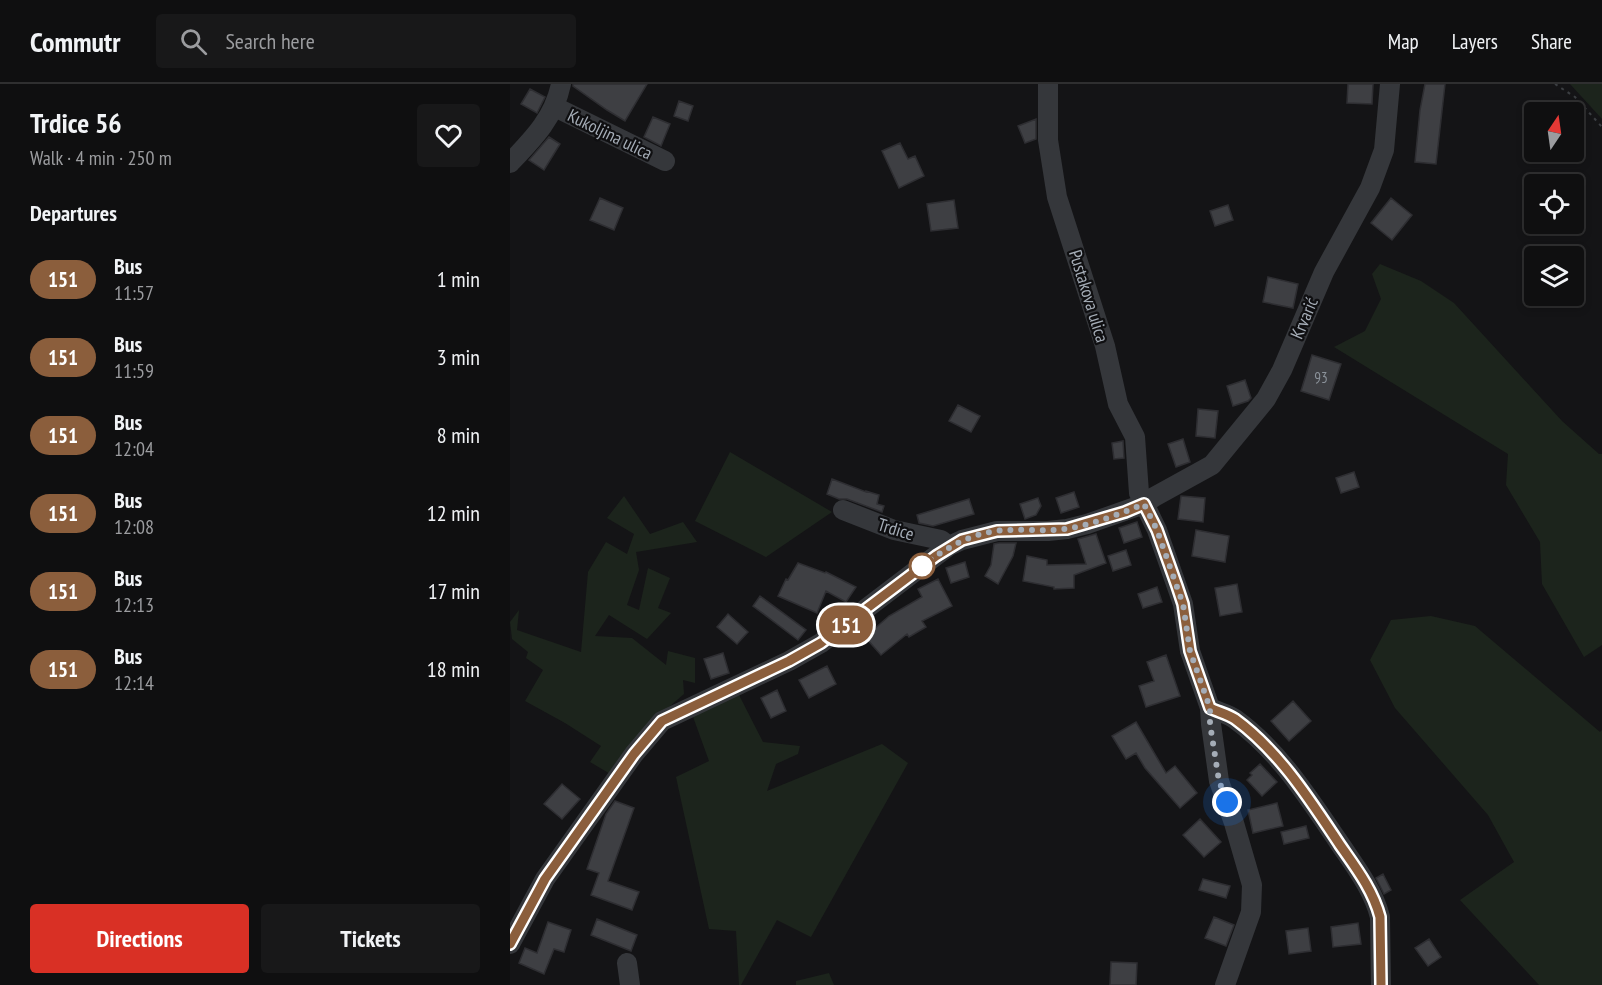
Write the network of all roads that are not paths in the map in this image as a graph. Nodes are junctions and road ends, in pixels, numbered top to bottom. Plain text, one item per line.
1 (561, 84) edge
2 (1048, 84) edge
3 (1390, 84) edge
4 (555, 107) junction
5 (665, 161) dead end
6 (510, 163) edge
7 (1144, 504) junction
8 (843, 510) dead end
9 (949, 546) junction
10 (1210, 708) junction
11 (510, 944) edge
12 (627, 963) dead end
13 (630, 985) edge
14 (1225, 985) edge
15 (1381, 985) edge

1 - 4 street, Kukoljina ulica
2 - 7 street, Pustakova ulica
3 - 7 street, Krvarić
4 - 5 street, Kukoljina ulica
4 - 6 street, Kukoljina ulica
7 - 9 street, Trdice
7 - 10 street, Pustakova ulica
8 - 9 street, Trdice
9 - 11 street, Trdice
10 - 14 street, Pustakova ulica
10 - 15 street
12 - 13 street

